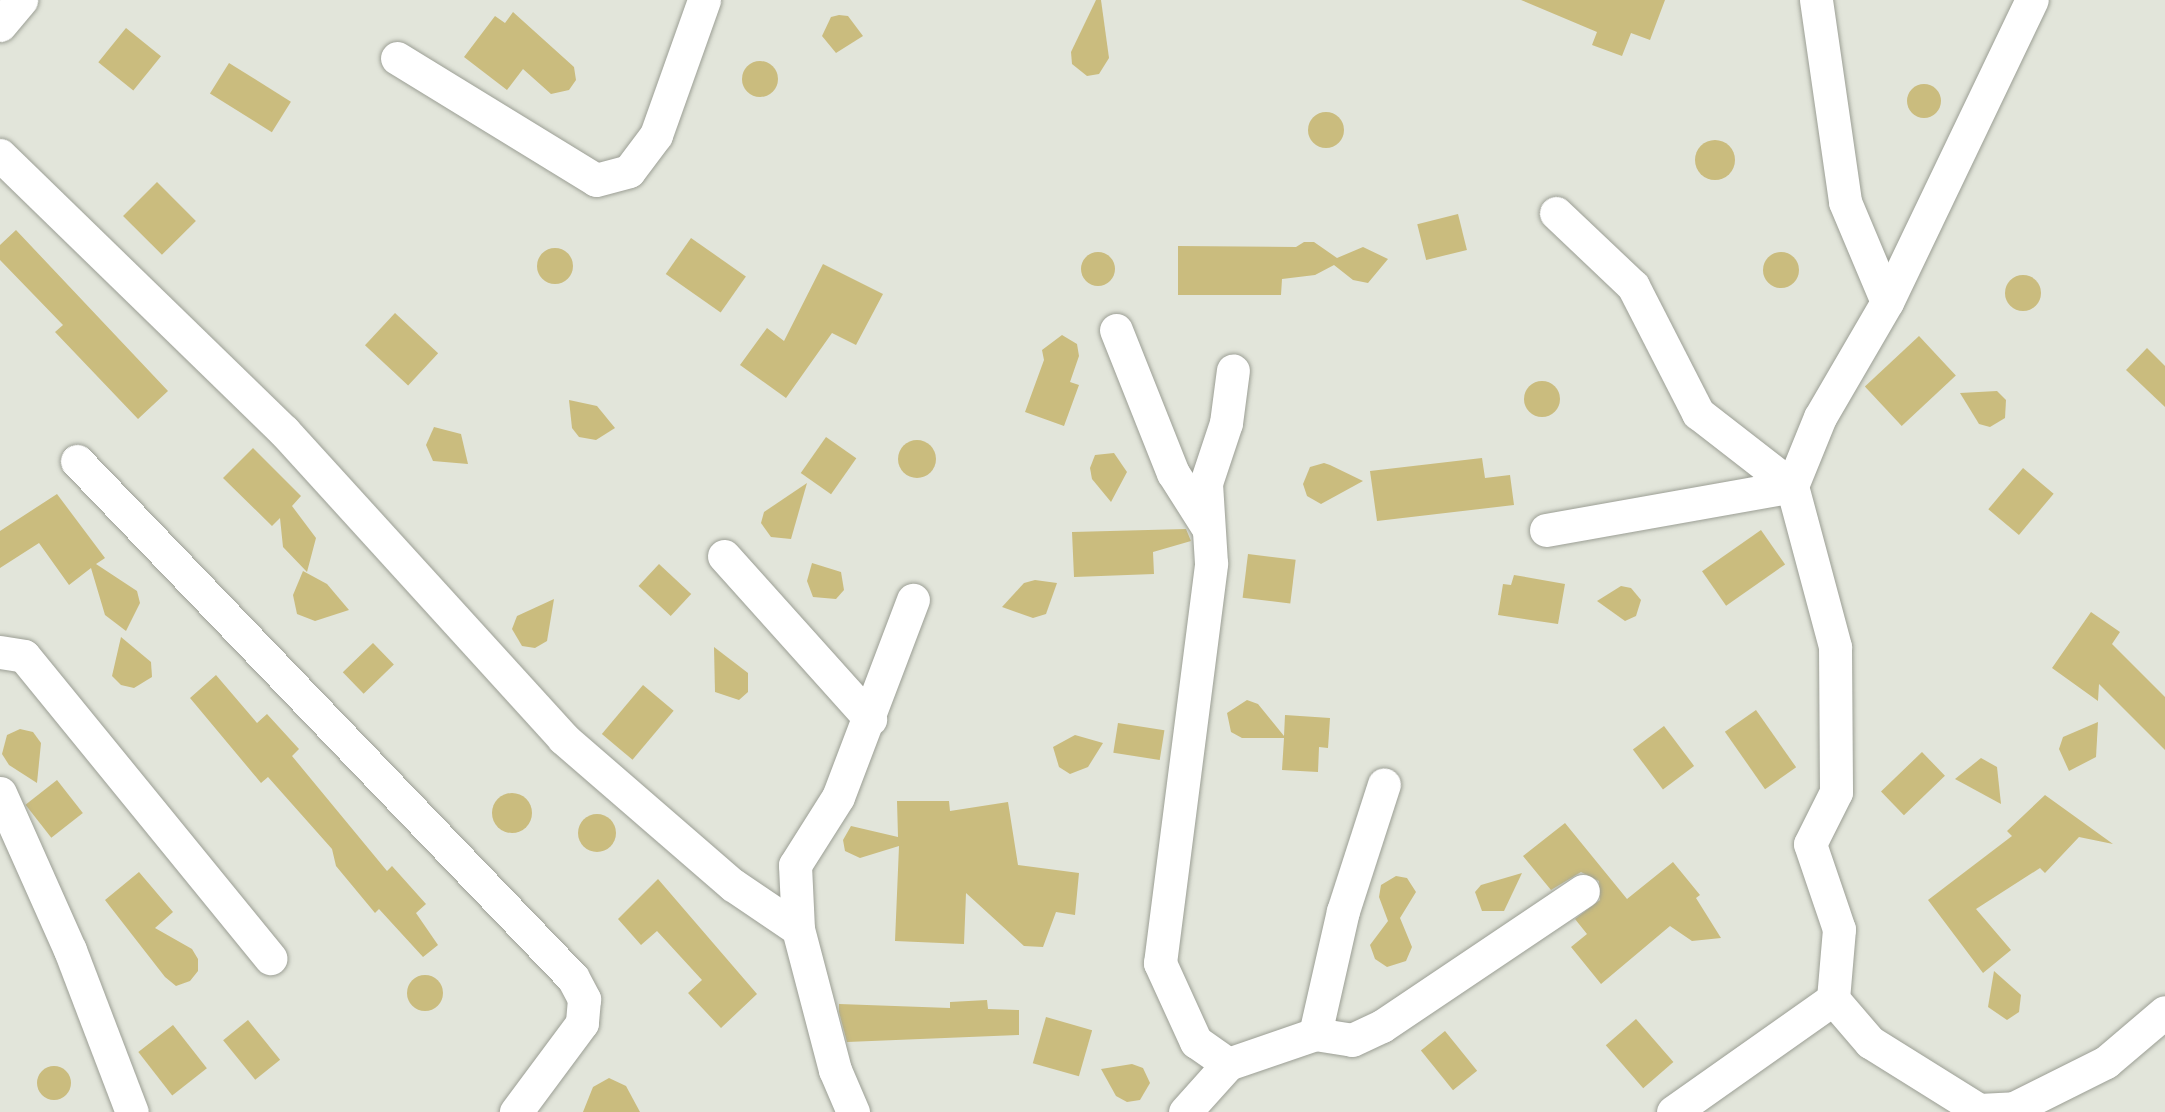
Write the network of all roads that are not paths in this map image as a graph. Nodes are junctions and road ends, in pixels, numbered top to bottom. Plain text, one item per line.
1 (21, 0) edge
2 (704, 0) edge
3 (1816, 0) edge
4 (2032, 0) edge
5 (0, 25) edge
6 (398, 58) dead end
7 (0, 155) edge
8 (1556, 213) dead end
9 (1887, 302) junction
10 (1116, 330) dead end
11 (1233, 370) dead end
12 (77, 461) dead end
13 (1792, 486) junction
14 (1209, 529) junction
15 (1546, 530) dead end
16 (723, 556) dead end
17 (913, 600) dead end
18 (0, 652) edge
19 (870, 719) junction
20 (1384, 784) dead end
21 (0, 793) edge
22 (1583, 891) dead end
23 (798, 929) junction
24 (270, 958) dead end
25 (1833, 999) junction
26 (2165, 1012) edge
27 (1315, 1034) junction
28 (1228, 1064) junction
29 (132, 1112) edge
30 (516, 1112) edge
31 (853, 1112) edge
32 (1185, 1112) edge
33 (1673, 1112) edge

1 - 5 street
2 - 6 street
3 - 9 street
4 - 9 street
7 - 23 street
8 - 13 street
9 - 13 street
10 - 14 street
11 - 14 street
12 - 30 street
13 - 15 street
13 - 25 street
14 - 28 street
16 - 19 street
17 - 19 street
18 - 24 street
19 - 23 street
20 - 27 street
21 - 29 street
22 - 27 street
23 - 31 street
25 - 26 street
25 - 33 street
27 - 28 street
28 - 32 street

